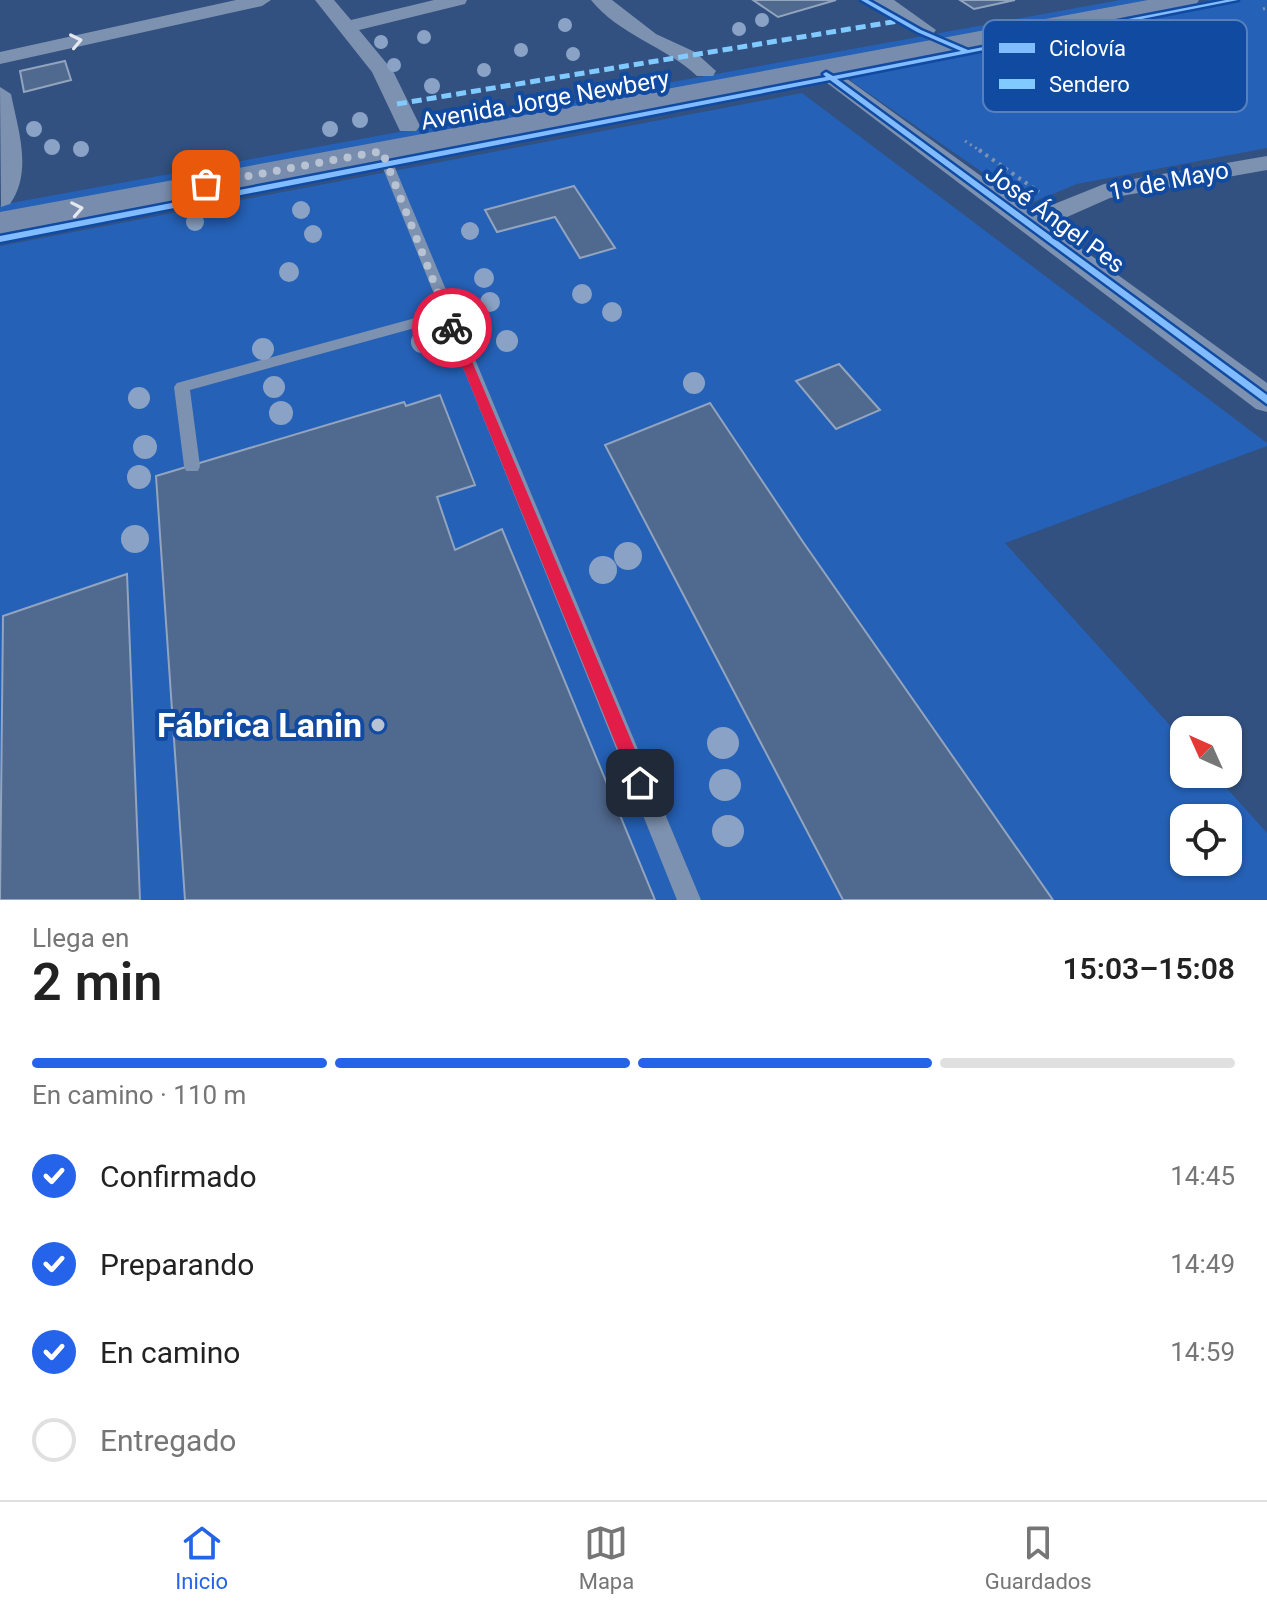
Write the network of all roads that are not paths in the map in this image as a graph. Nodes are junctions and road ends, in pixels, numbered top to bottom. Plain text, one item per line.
1 (262, 0) edge
2 (324, 0) edge
3 (458, 0) edge
4 (600, 0) edge
5 (624, 0) edge
6 (881, 0) edge
7 (1090, 0) edge
8 (1187, 0) edge
9 (1081, 20) edge
10 (346, 27) junction
11 (926, 30) junction
12 (983, 38) edge
13 (0, 58) edge
14 (696, 64) junction
15 (821, 69) junction
16 (0, 94) edge
17 (408, 126) junction
18 (382, 151) junction
19 (1267, 163) edge
20 (0, 207) edge
21 (1028, 224) junction
22 (447, 314) junction
23 (1263, 391) edge
24 (192, 466) dead end
25 (689, 900) edge

13 -> 1 street
2 - 10 street
3 - 10 street
4 - 14 street
5 - 14 street
6 - 11 street
7 - 11 main road, Avenida Jorge Newbery
8 - 9 main road, Avenida Jorge Newbery
10 - 17 street
11 - 14 main road, Avenida Jorge Newbery
12 - 15 main road, Avenida Jorge Newbery
14 - 17 main road, Avenida Jorge Newbery
15 - 18 main road, Avenida Jorge Newbery
15 - 21 street, José Ángel Pes
16 - 20 street
17 - 20 main road, Avenida Jorge Newbery
20 -> 18 main road, Avenida Jorge Newbery
18 - 22 lane
19 - 21 street, 1º de Mayo
21 - 23 street, José Ángel Pes
22 - 24 lane
22 - 25 lane

